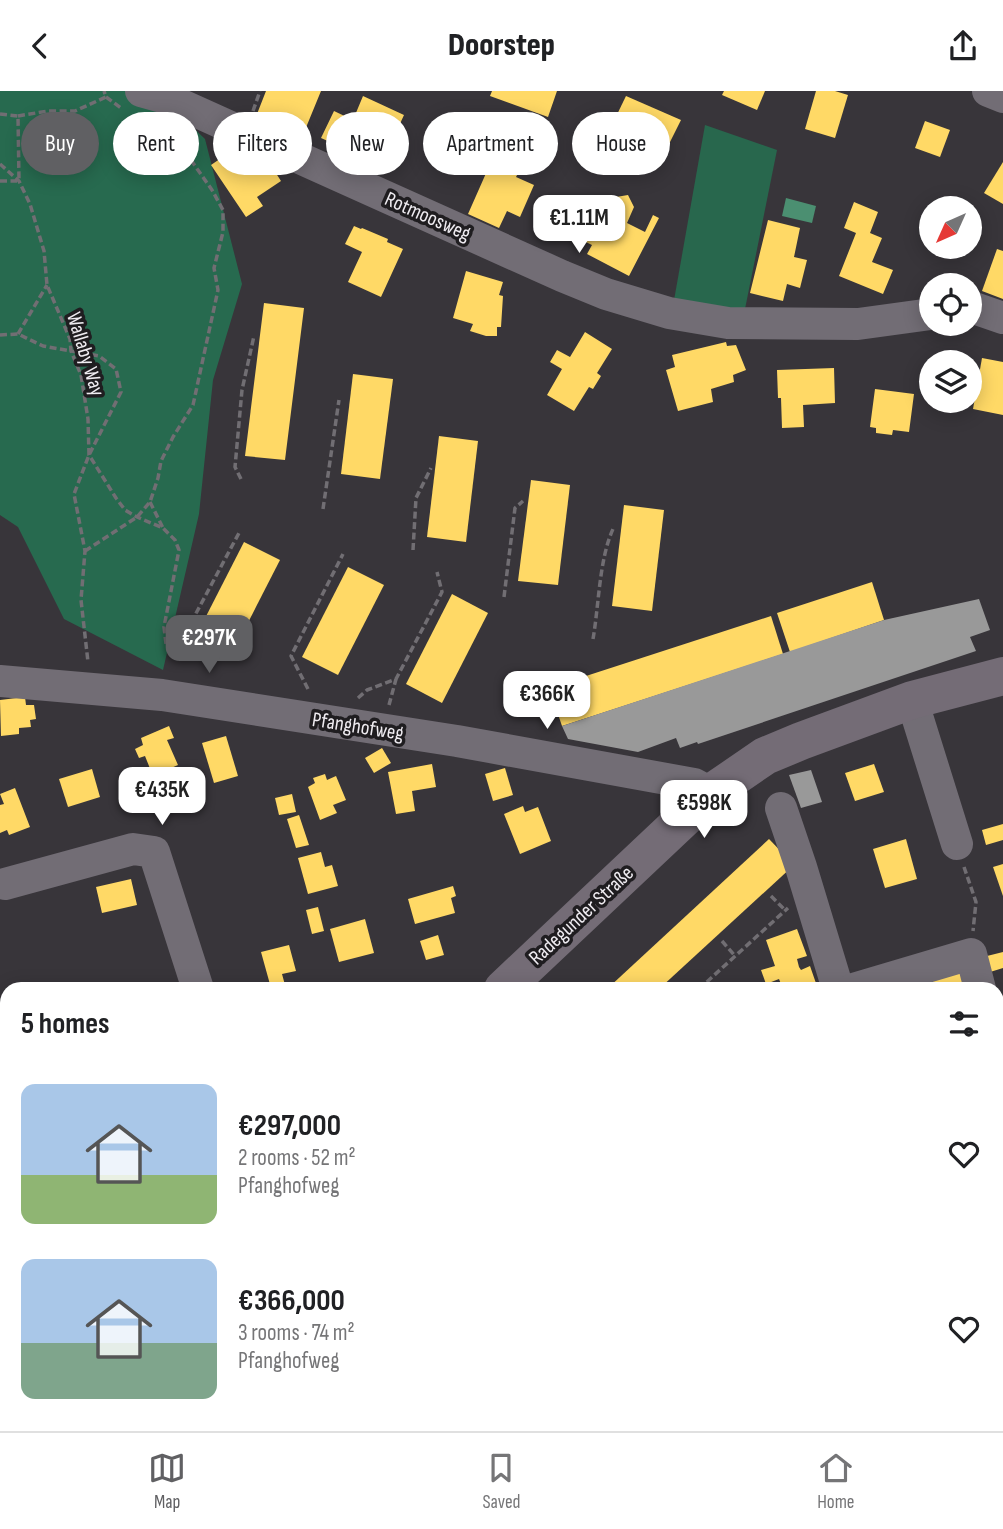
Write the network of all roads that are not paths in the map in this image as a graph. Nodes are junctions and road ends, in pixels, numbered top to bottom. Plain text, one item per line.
1 (141, 91) edge
2 (988, 91) edge
3 (1003, 97) edge
4 (982, 311) edge
5 (919, 316) edge
6 (1003, 318) edge
7 (1003, 676) edge
8 (0, 681) edge
9 (915, 724) junction
10 (711, 793) junction
11 (780, 808) dead end
12 (957, 845) road end
13 (5, 884) dead end
14 (196, 982) edge
15 (510, 982) edge
16 (836, 982) edge
17 (877, 982) edge
18 (979, 982) edge

1 - 5 street, Rotmoosweg
2 - 3 street
4 - 6 street
7 - 9 main road, Radegunder Straße
8 - 10 street, Pfanghofweg
9 - 10 main road, Radegunder Straße
9 - 12 street
10 - 15 main road, Radegunder Straße
11 - 16 street
13 - 14 street
17 - 18 street

